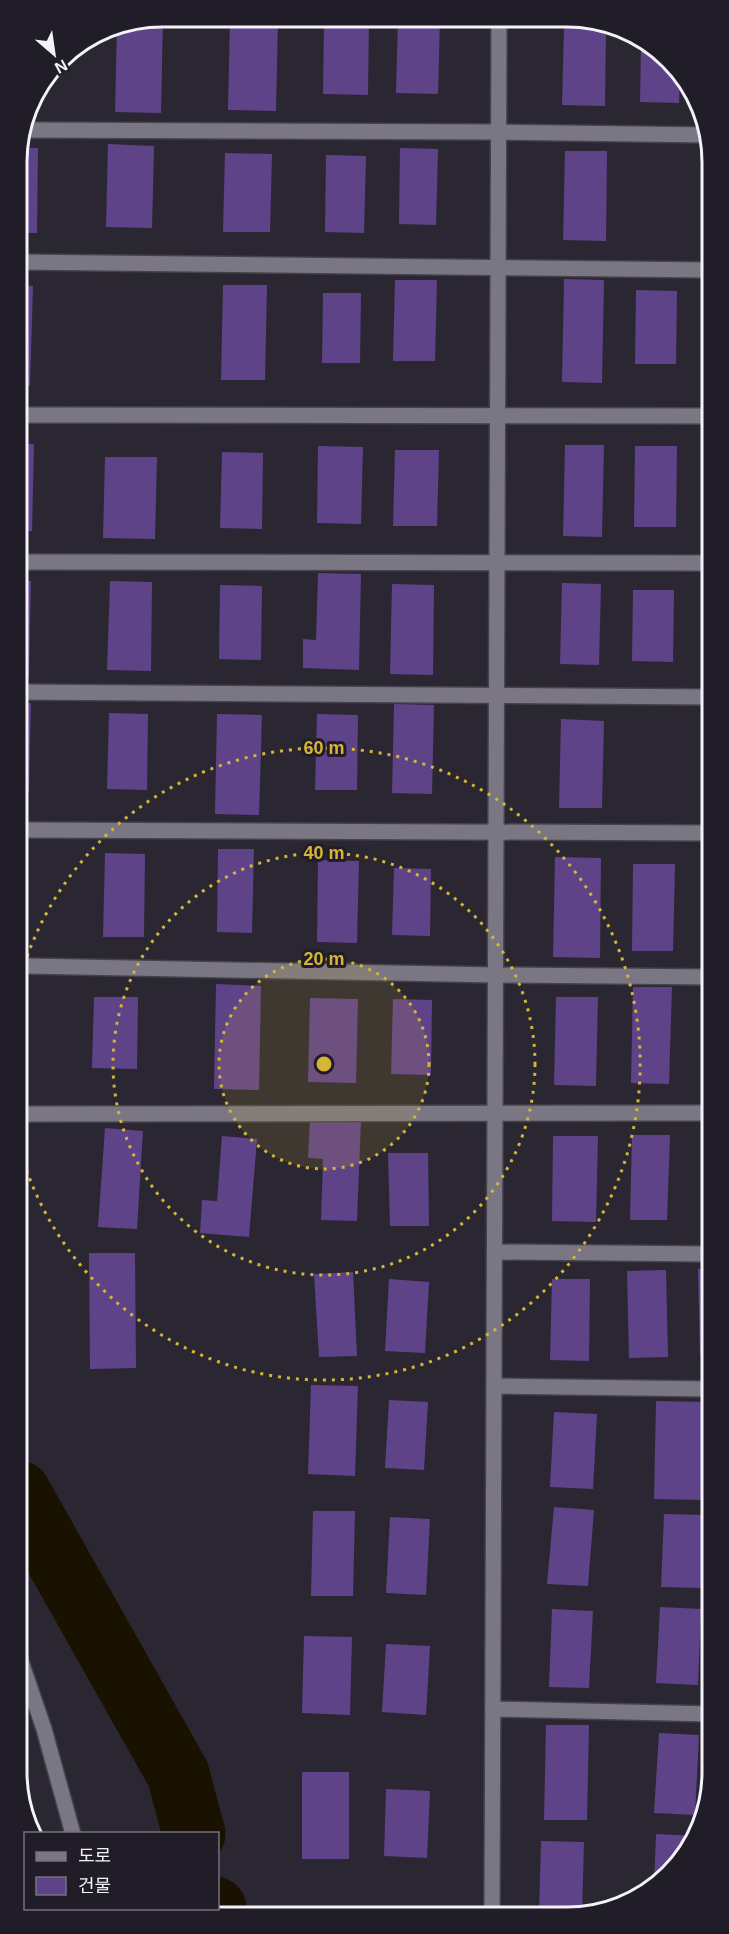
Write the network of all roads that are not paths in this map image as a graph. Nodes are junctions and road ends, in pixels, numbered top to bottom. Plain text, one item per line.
1 (499, 27) edge
2 (31, 130) edge
3 (499, 132) junction
4 (699, 135) edge
5 (27, 262) edge
6 (498, 268) junction
7 (702, 270) edge
8 (27, 415) edge
9 (498, 416) junction
10 (702, 416) edge
11 (27, 562) edge
12 (702, 563) edge
13 (497, 564) junction
14 (27, 692) edge
15 (497, 696) junction
16 (702, 697) edge
17 (27, 830) edge
18 (496, 831) junction
19 (702, 834) edge
20 (27, 966) dead end
21 (496, 975) junction
22 (702, 976) edge
23 (495, 1113) junction
24 (702, 1113) edge
25 (27, 1114) edge
26 (495, 1252) junction
27 (702, 1254) edge
28 (494, 1386) junction
29 (702, 1389) edge
30 (27, 1679) edge
31 (493, 1709) junction
32 (702, 1714) edge
33 (73, 1832) edge
34 (492, 1907) edge

1 - 3 street
2 - 3 street
3 - 4 street
3 - 6 street
5 - 6 street
6 - 7 street
6 - 9 street
8 - 9 street
9 - 10 street
9 - 13 street
11 - 13 street
12 - 13 street
13 - 15 street
14 - 15 street
15 - 16 street
15 - 18 street
17 - 18 street
18 - 19 street
18 - 21 street
20 - 21 street
21 - 22 street
21 - 23 street
23 - 24 street
23 - 25 street
23 - 26 street
26 - 27 street
26 - 28 street
28 - 29 street
28 - 31 street
30 - 33 street
31 - 32 street
31 - 34 street

